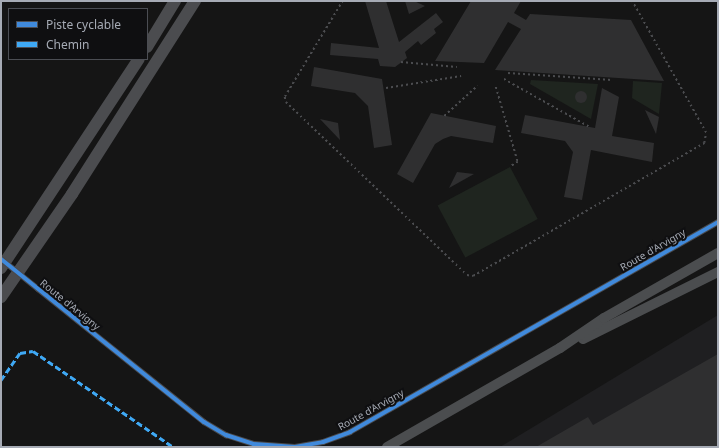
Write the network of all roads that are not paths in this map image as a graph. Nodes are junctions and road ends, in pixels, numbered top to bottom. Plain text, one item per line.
1 (175, 1) edge
2 (195, 1) edge
3 (148, 45) edge
4 (138, 60) edge
5 (718, 222) edge
6 (718, 253) edge
7 (1, 259) edge
8 (1, 268) edge
9 (718, 272) edge
10 (1, 297) edge
11 (560, 348) junction
12 (387, 447) edge

1 - 3 highway
2 - 10 highway
4 - 8 highway
5 - 7 street, Route d'Arvigny, bridge
6 - 11 main road
9 - 11 main road
11 - 12 main road

